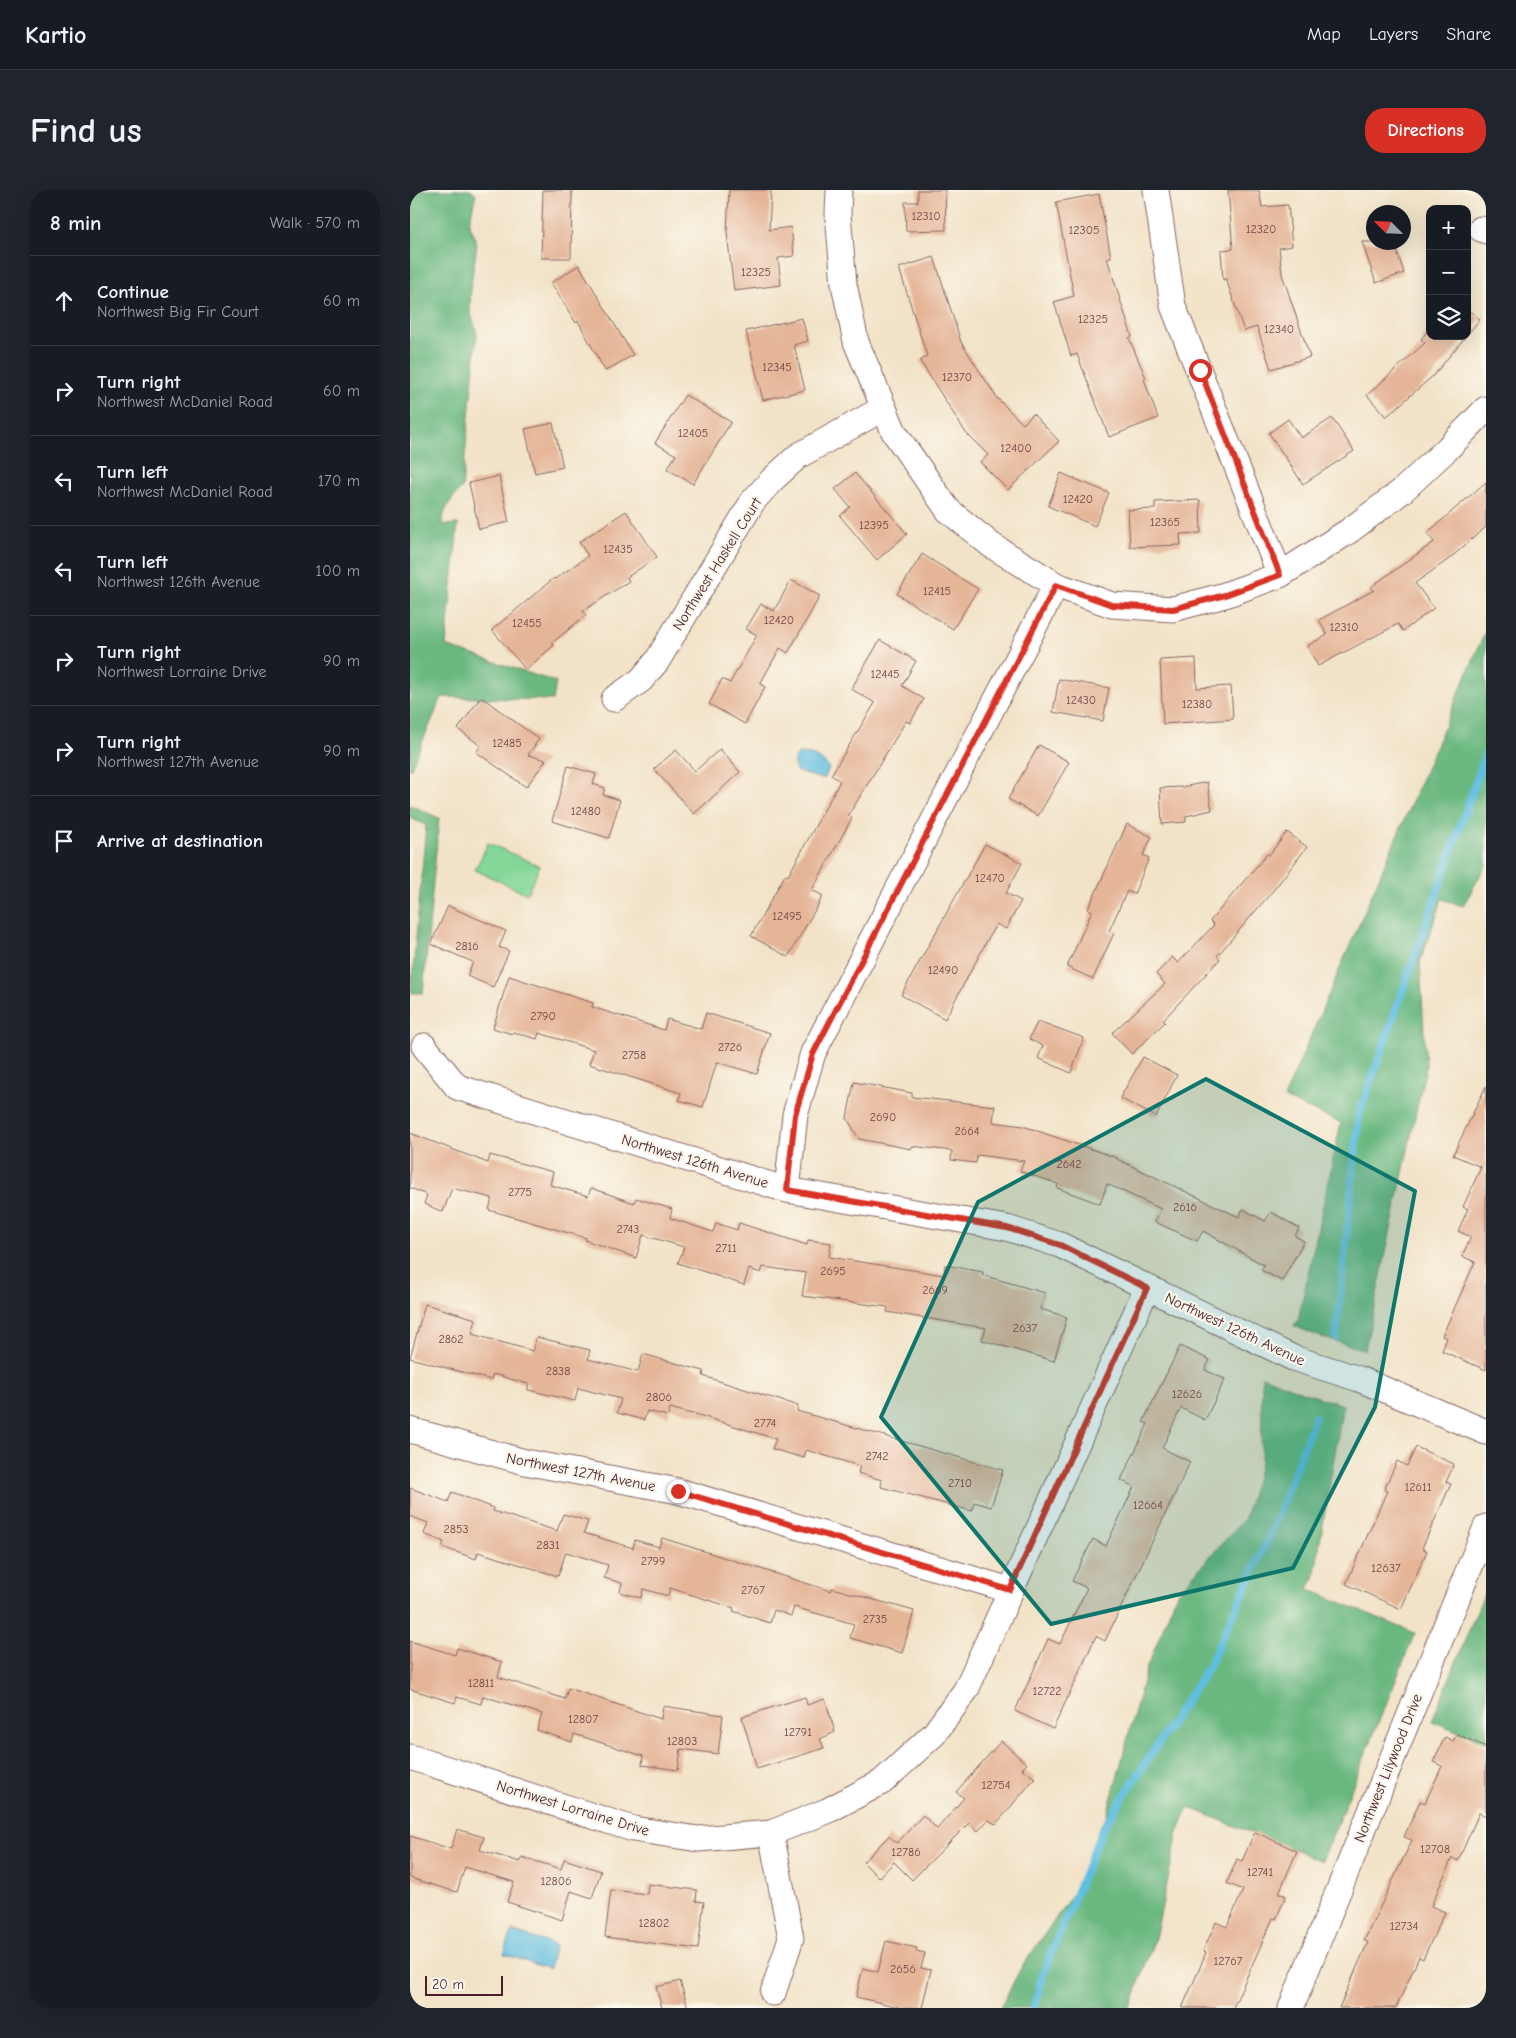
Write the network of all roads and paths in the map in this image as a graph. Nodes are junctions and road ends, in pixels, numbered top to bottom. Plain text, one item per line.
1 (839, 190) edge
2 (1156, 190) edge
3 (882, 409) junction
4 (1486, 409) edge
5 (1280, 575) junction
6 (1056, 585) junction
7 (614, 699) dead end
8 (424, 1046) dead end
9 (787, 1190) junction
10 (1147, 1288) junction
11 (410, 1430) edge
12 (1486, 1432) edge
13 (1486, 1527) edge
14 (1010, 1590) junction
15 (410, 1757) edge
16 (771, 1834) junction
17 (773, 1992) dead end
18 (1291, 2008) edge

1 - 3 street
2 - 5 street
3 - 6 street
3 - 7 street, Northwest Haskell Court
4 - 5 street
5 - 6 street
6 - 9 street
8 - 9 street, Northwest 126th Avenue
9 - 10 street, Northwest 126th Avenue
10 - 12 street, Northwest 126th Avenue
10 - 14 street, Northwest Lorraine Drive
11 - 14 street, Northwest 127th Avenue
13 - 18 street, Northwest Lilywood Drive
14 - 16 street, Northwest Lorraine Drive
15 - 16 street, Northwest Lorraine Drive
16 - 17 street

